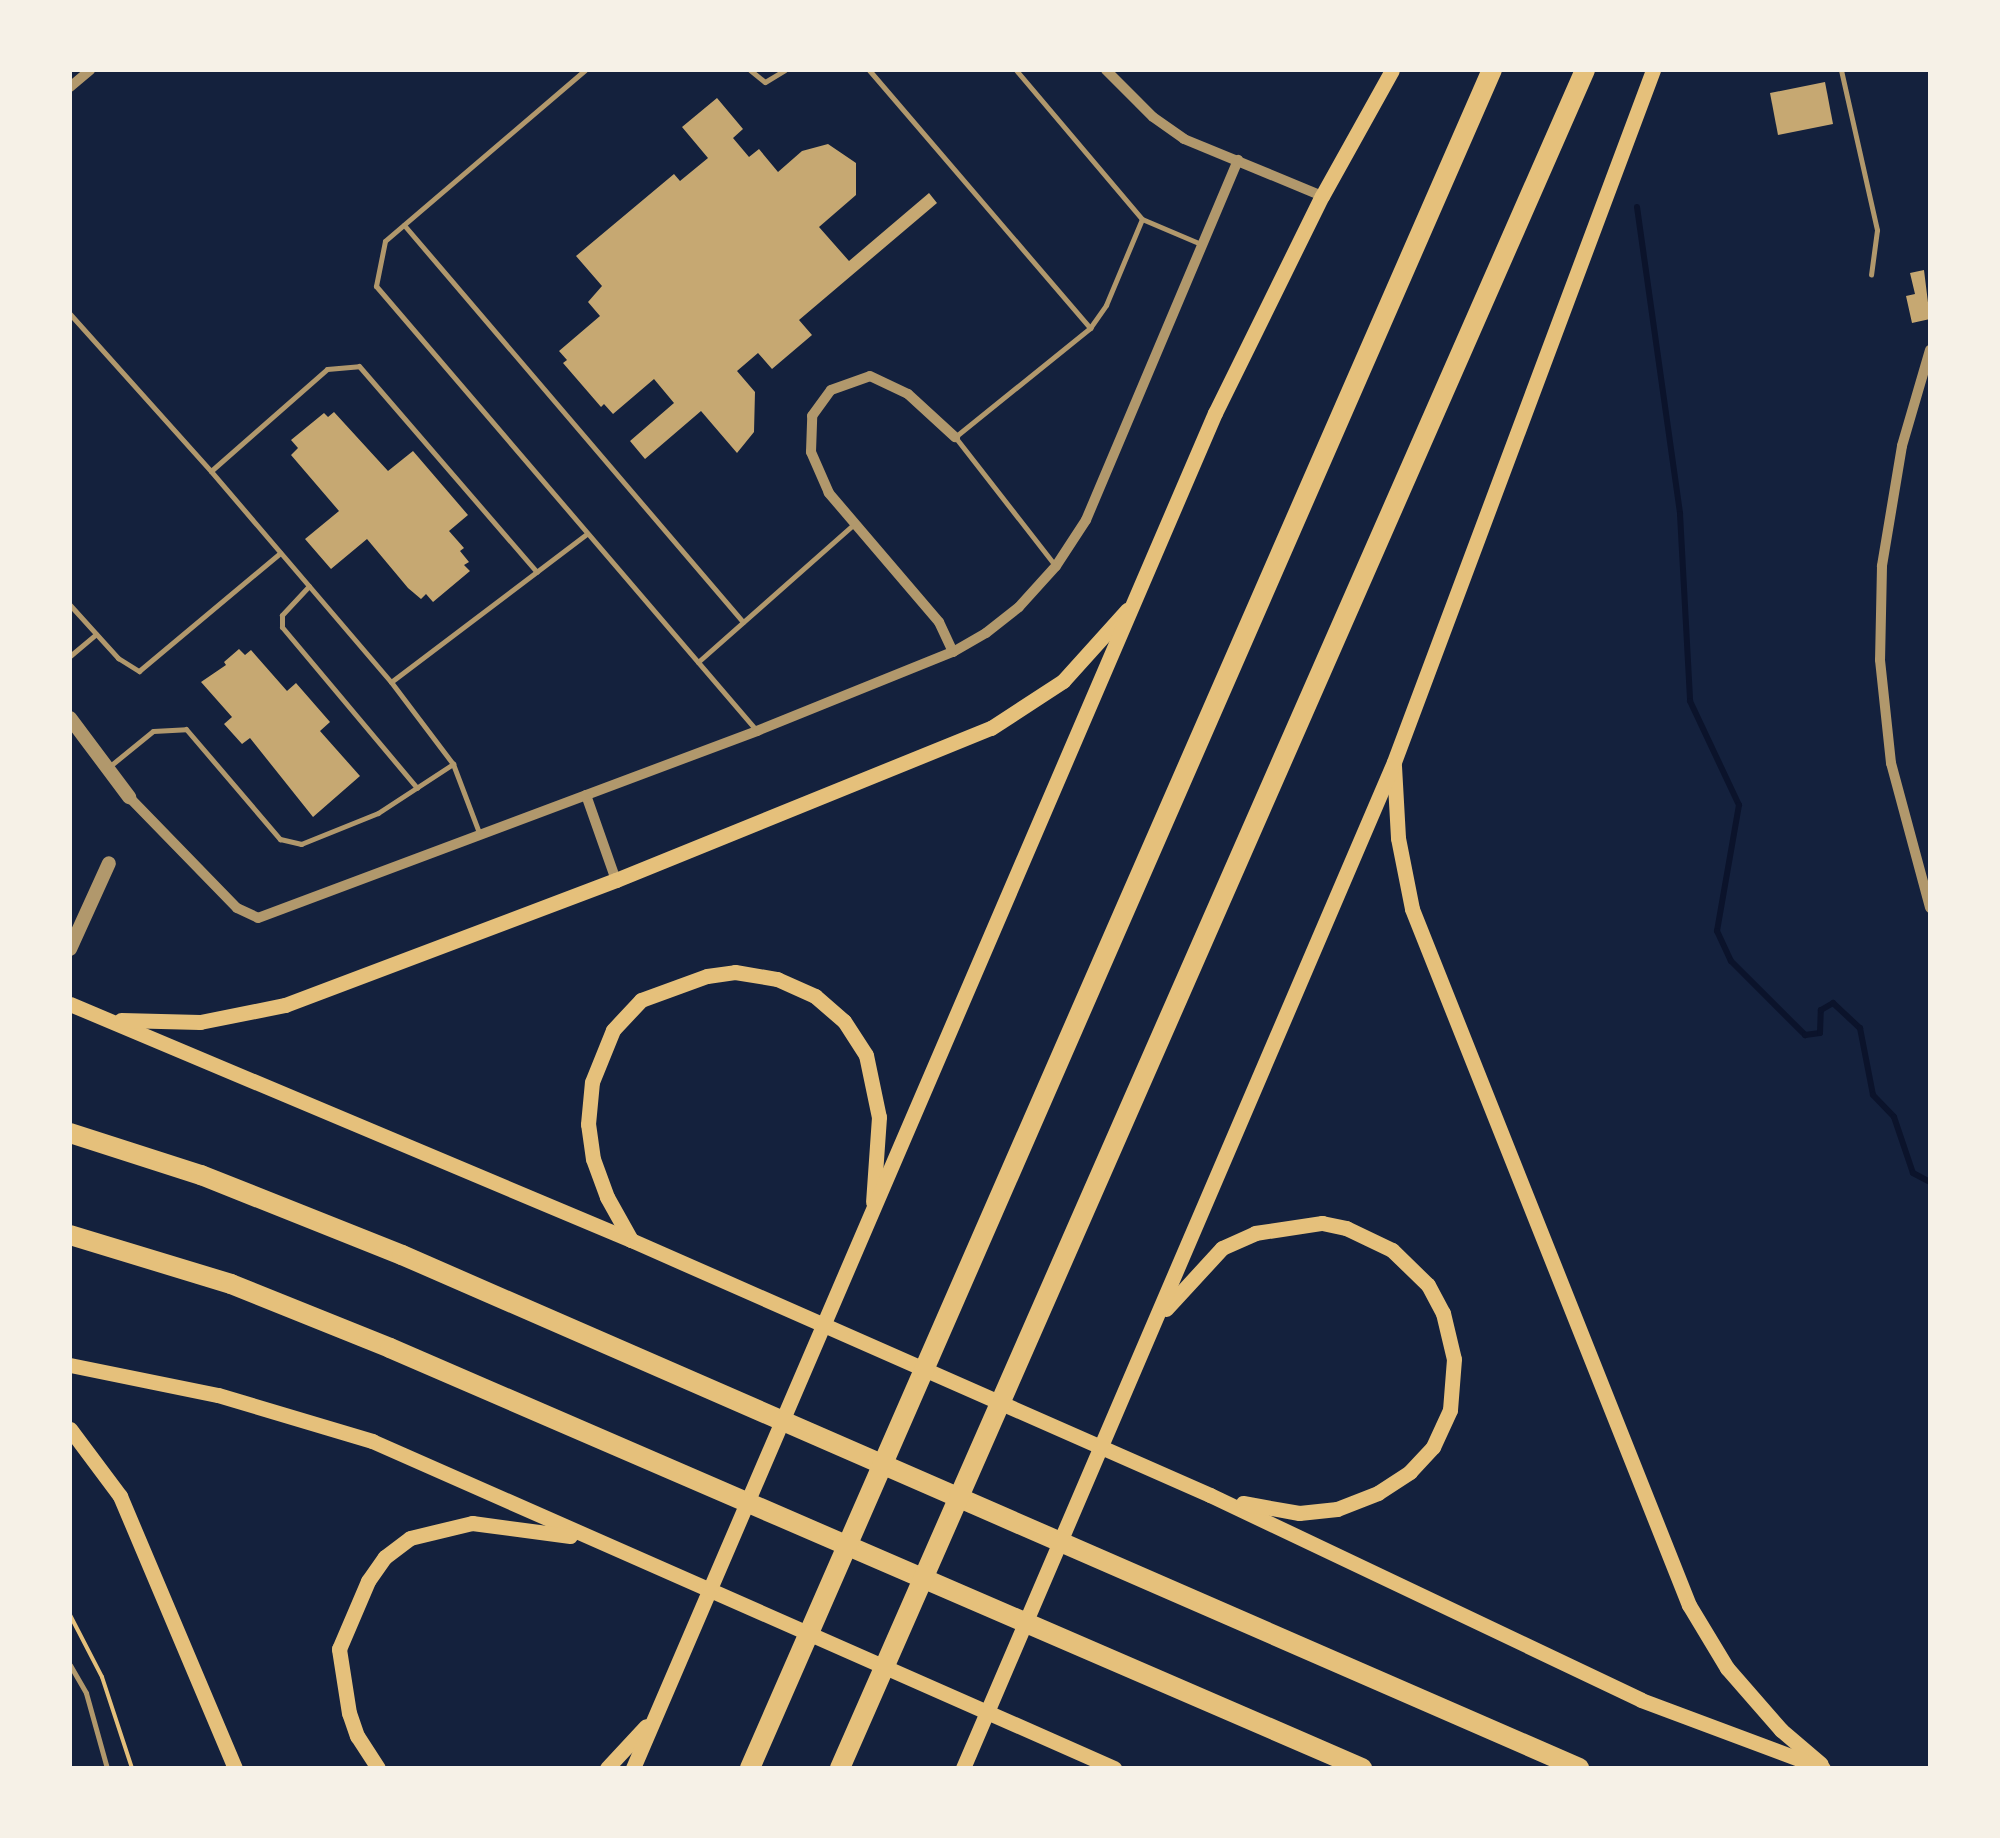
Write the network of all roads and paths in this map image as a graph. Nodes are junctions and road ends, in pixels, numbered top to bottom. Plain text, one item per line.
1 (90, 70) edge
2 (585, 70) edge
3 (750, 70) edge
4 (786, 70) edge
5 (869, 70) edge
6 (1016, 70) edge
7 (1106, 70) edge
8 (1392, 70) edge
9 (1492, 70) edge
10 (1586, 70) edge
11 (1654, 70) edge
12 (1841, 70) edge
13 (70, 87) edge
14 (1238, 160) junction
15 (1322, 196) junction
16 (1142, 219) junction
17 (404, 224) junction
18 (1201, 244) junction
19 (1871, 275) dead end
20 (70, 314) edge
21 (1090, 328) junction
22 (1930, 350) edge
23 (955, 437) junction
24 (211, 471) junction
25 (855, 524) junction
26 (588, 534) junction
27 (280, 552) junction
28 (1056, 566) junction
29 (537, 572) junction
30 (309, 586) junction
31 (1140, 596) junction
32 (70, 604) edge
33 (742, 622) junction
34 (96, 634) junction
35 (953, 652) junction
36 (70, 656) edge
37 (698, 662) junction
38 (390, 682) junction
39 (70, 718) edge
40 (757, 731) junction
41 (1394, 762) junction
42 (453, 764) junction
43 (110, 766) junction
44 (417, 788) junction
45 (586, 795) junction
46 (129, 796) joint
47 (480, 835) junction
48 (109, 863) dead end
49 (616, 880) junction
50 (1930, 908) edge
51 (70, 949) edge
52 (70, 1004) edge
53 (106, 1019) junction
54 (70, 1133) edge
55 (870, 1222) junction
56 (70, 1235) edge
57 (631, 1240) junction
58 (1156, 1321) junction
59 (70, 1365) edge
60 (70, 1429) edge
61 (1210, 1496) junction
62 (590, 1539) junction
63 (70, 1615) edge
64 (70, 1665) edge
65 (655, 1715) junction
66 (753, 1763) edge
67 (108, 1768) edge
68 (132, 1768) edge
69 (234, 1768) edge
70 (378, 1768) edge
71 (607, 1768) edge
72 (633, 1768) edge
73 (840, 1768) edge
74 (964, 1768) edge
75 (1114, 1768) edge
76 (1362, 1768) edge
77 (1579, 1768) edge
78 (1825, 1768) edge

1 - 13 street
2 - 17 lane
3 - 4 lane
5 - 21 lane
6 - 16 lane
7 - 14 street
8 - 15 main road
9 - 66 highway
10 - 73 highway
11 - 41 main road
12 - 19 lane
14 - 15 street
14 - 18 street
15 - 31 main road
16 - 18 lane
16 - 21 lane
17 - 26 lane
17 - 33 lane
18 - 28 street
20 - 24 lane
21 - 23 lane
22 - 50 street
23 - 25 street
23 - 28 lane
24 - 27 lane
24 - 29 lane
25 - 33 lane
25 - 35 street
26 - 29 lane
26 - 37 lane
27 - 30 lane
27 - 34 lane
28 - 35 street
29 - 38 lane
30 - 38 lane
30 - 44 lane
31 - 49 main road
31 - 55 main road
32 - 34 lane
33 - 37 lane
34 - 36 lane
35 - 40 street
37 - 40 lane
38 - 42 lane
39 - 43 street
40 - 45 street
41 - 58 main road
41 - 78 main road
42 - 44 lane
42 - 47 lane
43 - 44 lane
43 - 46 street
45 - 47 street
45 - 49 street
46 - 47 street
48 - 51 street
49 - 53 main road
52 - 53 main road
53 - 57 main road
54 - 77 highway
55 - 57 main road
55 - 65 main road
56 - 76 highway
57 - 61 main road
58 - 61 main road
58 - 74 main road
59 - 62 main road
60 - 69 main road
61 - 78 main road
62 - 70 main road
62 - 75 main road
63 - 68 path
64 - 67 lane
65 - 71 main road
65 - 72 main road

